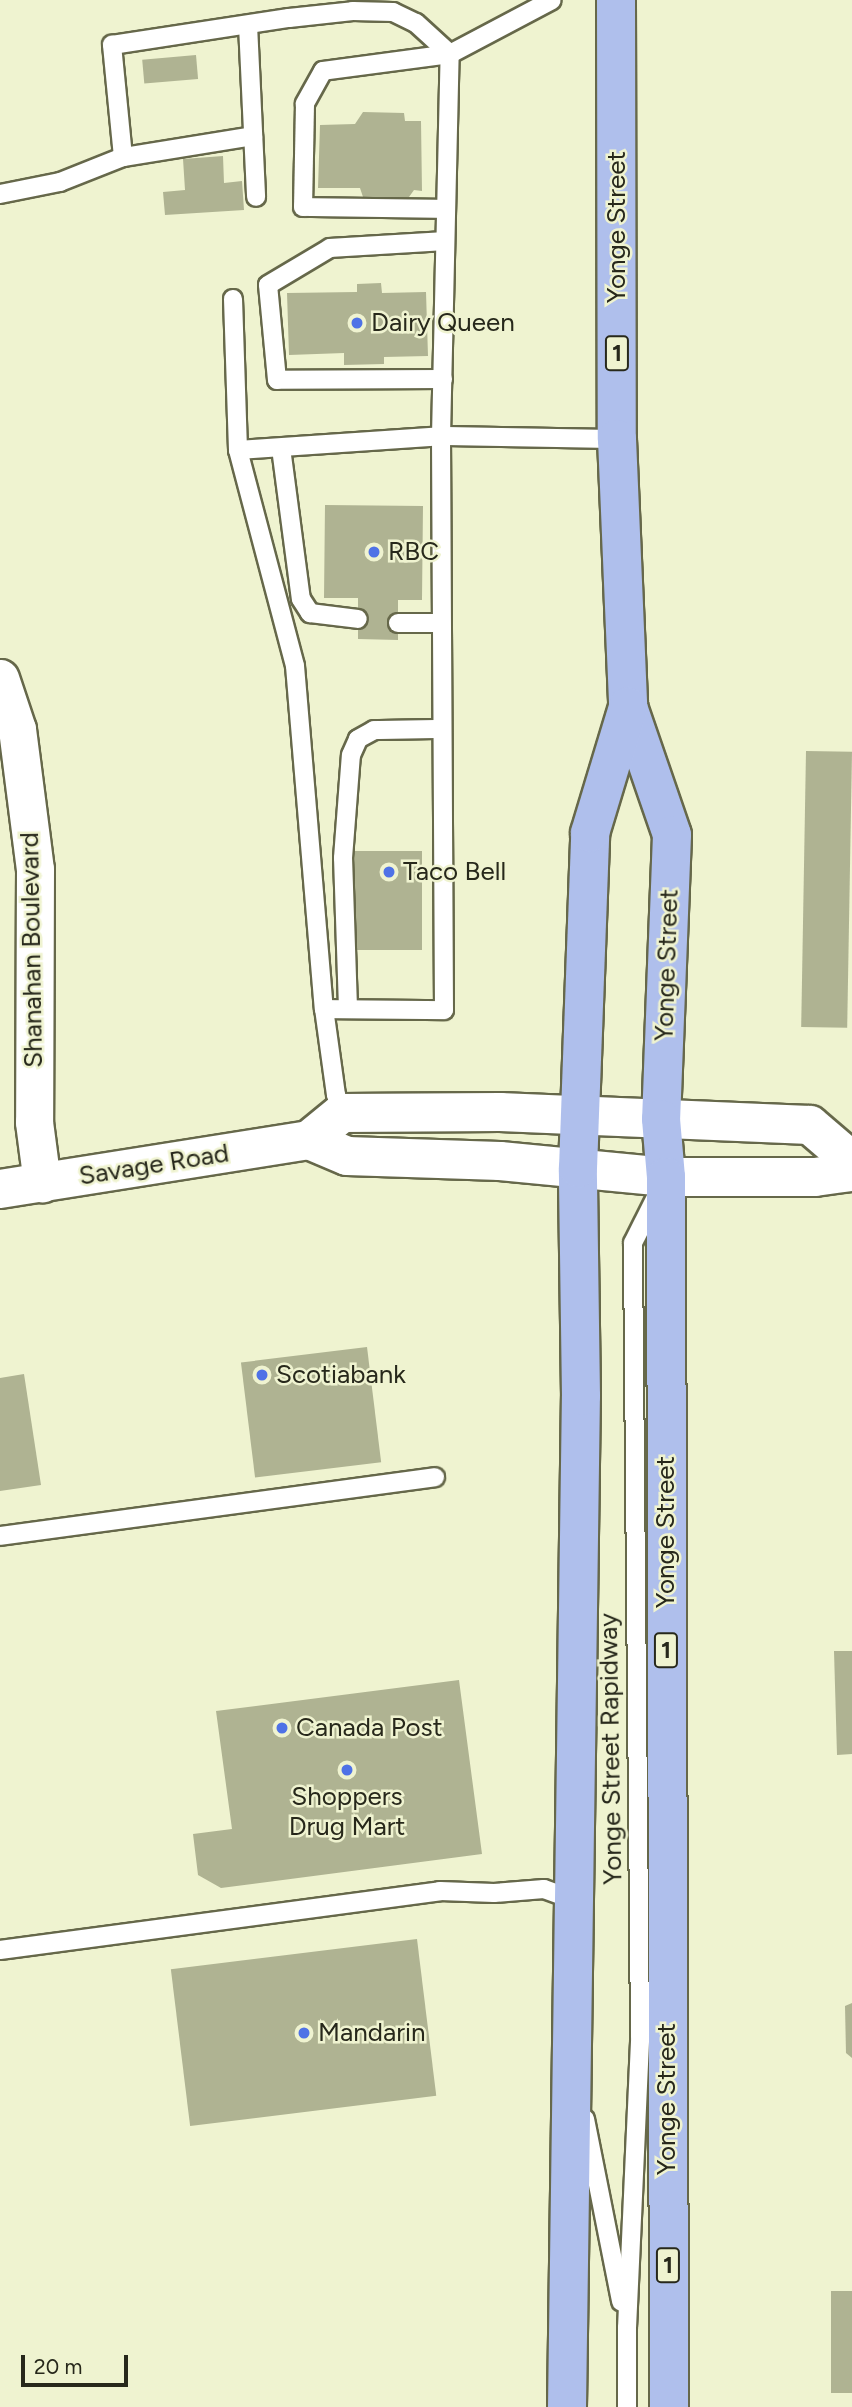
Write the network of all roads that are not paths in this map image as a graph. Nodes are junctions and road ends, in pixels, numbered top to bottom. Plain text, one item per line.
1 (552, 0) edge
2 (616, 0) edge
3 (248, 25) junction
4 (450, 54) junction
5 (253, 136) junction
6 (123, 157) junction
7 (0, 194) edge
8 (256, 197) dead end
9 (444, 209) junction
10 (444, 241) junction
11 (233, 299) dead end
12 (443, 379) junction
13 (441, 436) junction
14 (617, 439) junction
15 (281, 448) junction
16 (238, 450) junction
17 (358, 619) dead end
18 (398, 623) dead end
19 (441, 623) junction
20 (0, 678) edge
21 (628, 707) junction
22 (441, 729) junction
23 (348, 1008) junction
24 (324, 1009) junction
25 (342, 1113) junction
26 (580, 1115) junction
27 (662, 1119) junction
28 (309, 1140) junction
29 (852, 1161) edge
30 (578, 1168) junction
31 (852, 1172) edge
32 (666, 1177) junction
33 (42, 1183) junction
34 (0, 1189) edge
35 (435, 1477) dead end
36 (0, 1536) edge
37 (572, 1899) junction
38 (0, 1950) edge
39 (570, 2041) junction
40 (627, 2328) junction
41 (567, 2407) edge
42 (627, 2407) edge
43 (669, 2407) edge

1 - 4 lane
2 - 14 main road, Yonge Street / 1
3 - 4 lane
3 - 5 lane
3 - 6 lane
4 - 9 lane
4 - 9 lane
5 - 6 lane
5 - 8 lane
6 - 7 lane
9 - 10 lane
10 - 12 lane
10 - 12 lane
11 - 16 lane
12 - 13 lane
13 - 14 lane
13 - 15 lane
13 - 19 lane
14 - 21 main road, Yonge Street / 1
15 - 16 lane
15 - 17 lane
16 - 24 lane
18 - 19 lane
19 - 22 lane
20 - 33 street, Shanahan Boulevard
21 - 26 main road, Yonge Street / 1
21 - 27 main road, Yonge Street / 1
22 - 23 lane
22 - 23 lane
23 - 24 lane
24 - 25 lane
25 - 26 street
25 - 28 street
26 - 27 street
26 - 30 main road, Yonge Street / 1
27 - 29 street
27 - 32 main road, Yonge Street / 1
28 - 30 street
28 - 33 street, Savage Road
30 - 32 street
30 - 37 main road, Yonge Street / 1
31 - 32 street
32 - 40 lane, Yonge Street Rapidway
32 - 43 main road, Yonge Street / 1
33 - 34 street, Savage Road
35 - 36 lane
37 - 38 lane
37 - 39 main road, Yonge Street / 1
39 - 40 lane, Yonge Street Rapidway
39 - 41 main road, Yonge Street / 1
40 - 42 lane, Yonge Street Rapidway

